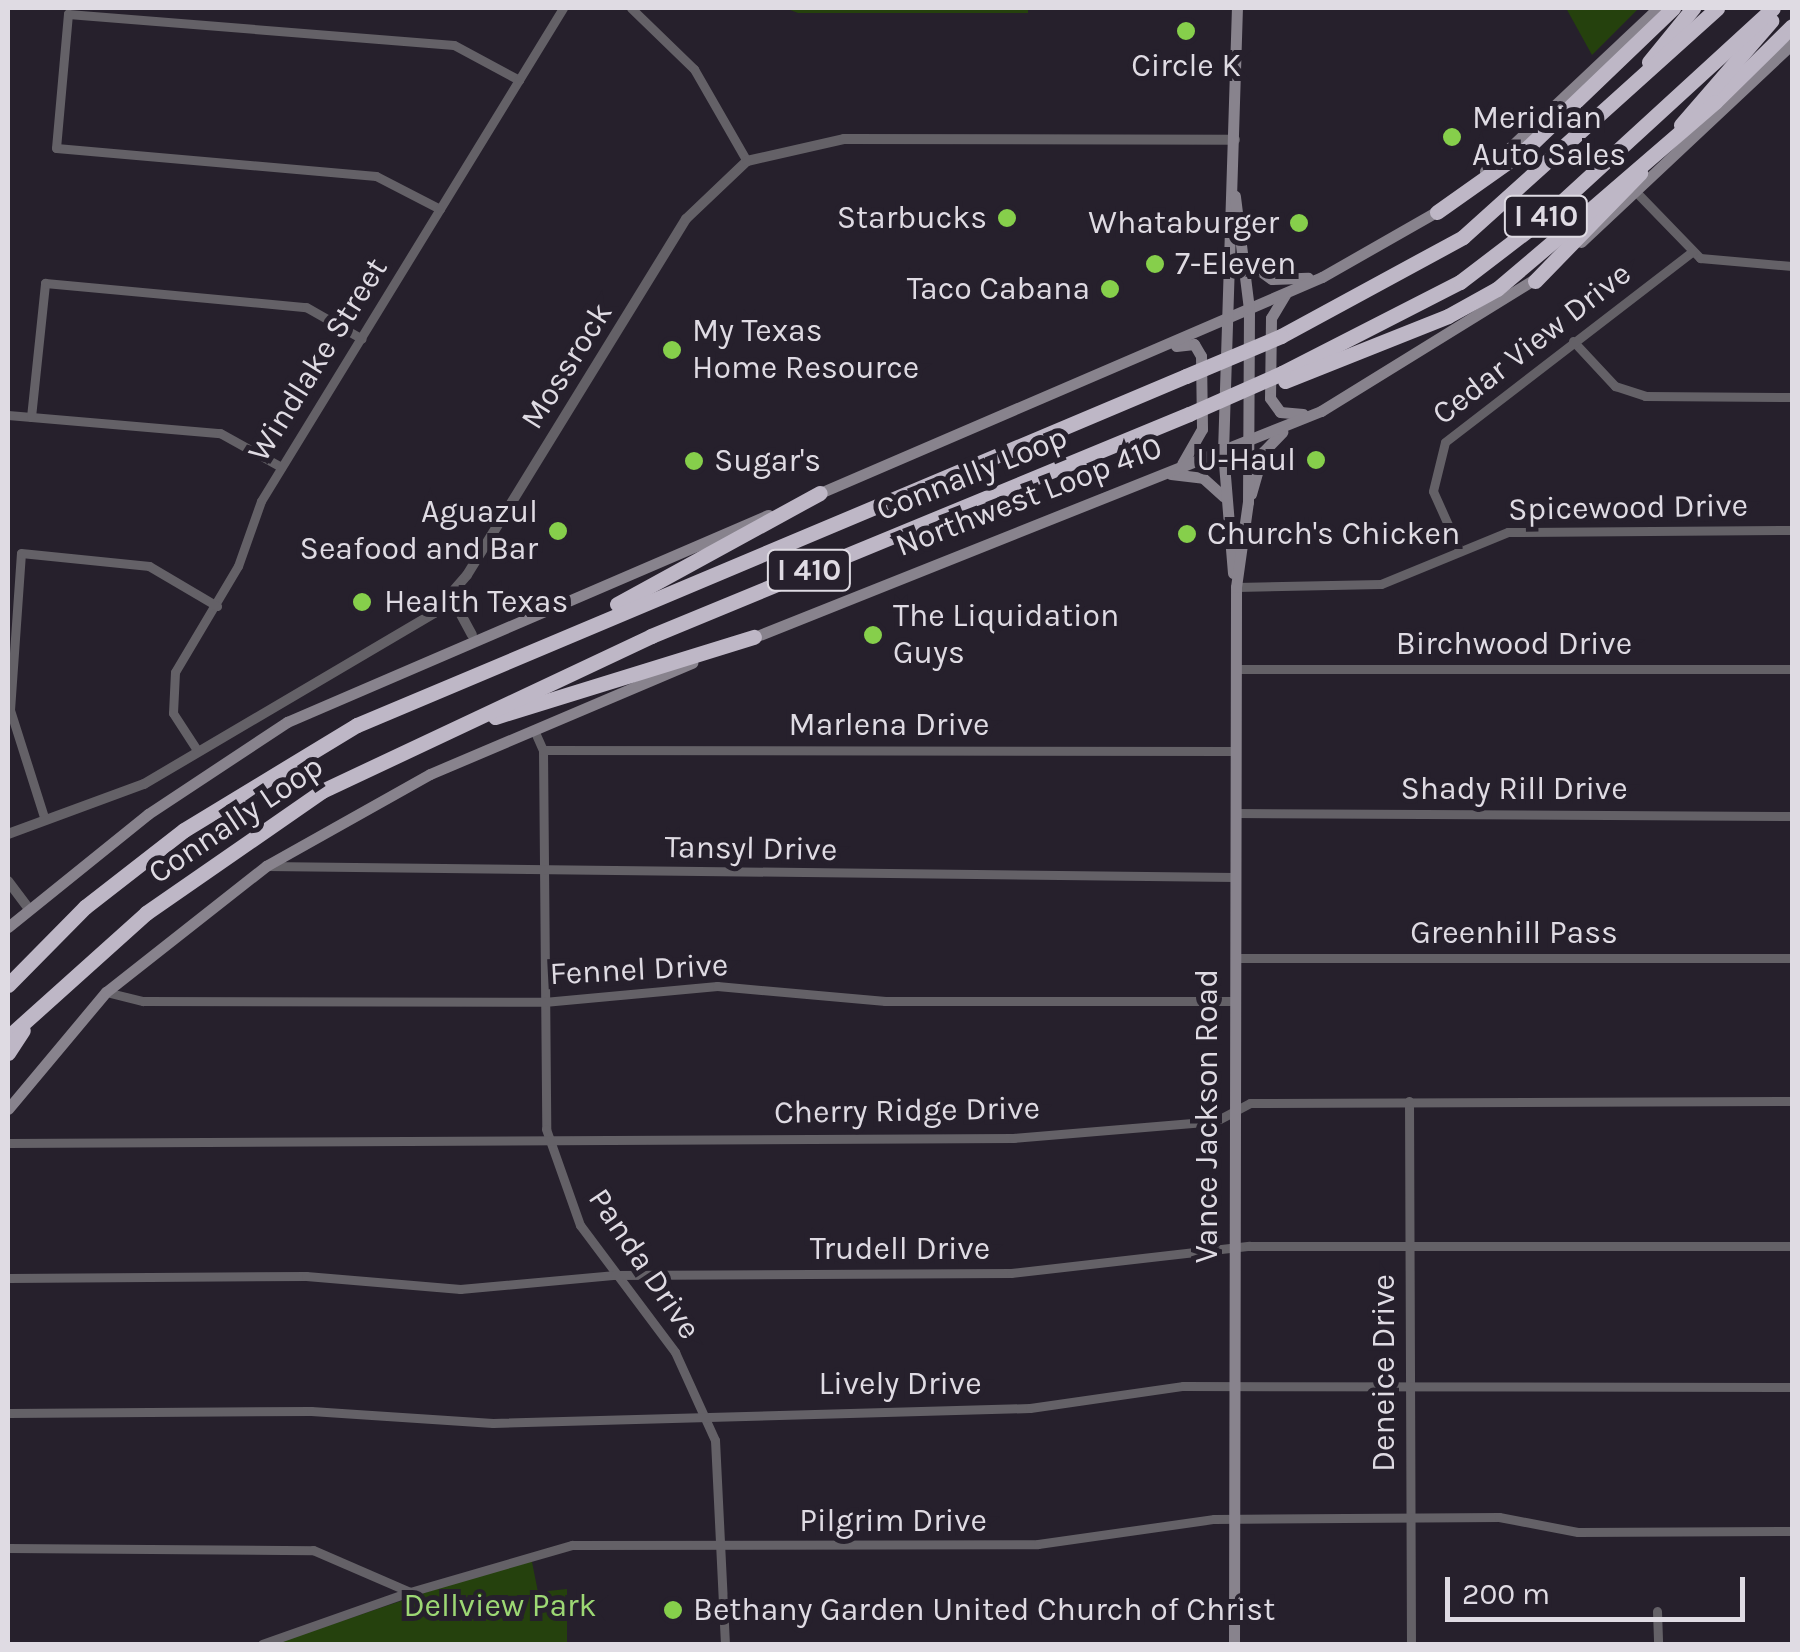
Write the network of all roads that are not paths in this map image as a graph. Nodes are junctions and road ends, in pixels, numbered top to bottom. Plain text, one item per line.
1 (563, 8) edge
2 (631, 8) edge
3 (1237, 8) edge
4 (1658, 8) edge
5 (1673, 8) edge
6 (1693, 8) edge
7 (1717, 8) edge
8 (1773, 8) edge
9 (1783, 8) edge
10 (1792, 26) edge
11 (1792, 44) edge
12 (519, 80) junction
13 (1615, 104) junction
14 (1235, 140) junction
15 (747, 161) junction
16 (1638, 194) junction
17 (1235, 196) junction
18 (440, 209) junction
19 (1438, 212) junction
20 (1692, 252) junction
21 (1244, 259) junction
22 (1792, 266) edge
23 (1322, 277) junction
24 (1535, 281) junction
25 (1286, 293) junction
26 (1249, 309) junction
27 (1225, 320) junction
28 (362, 339) junction
29 (1573, 341) junction
30 (1135, 359) junction
31 (1282, 378) junction
32 (1792, 398) edge
33 (1322, 411) junction
34 (8, 415) edge
35 (32, 417) junction
36 (1287, 426) junction
37 (1248, 442) junction
38 (1223, 452) junction
39 (281, 467) junction
40 (1171, 472) junction
41 (820, 494) junction
42 (1225, 498) junction
43 (1248, 502) junction
44 (1792, 530) edge
45 (1458, 547) junction
46 (1236, 587) junction
47 (451, 596) junction
48 (216, 606) junction
49 (566, 633) junction
50 (472, 635) junction
51 (754, 638) junction
52 (1236, 669) junction
53 (1792, 669) edge
54 (534, 730) junction
55 (434, 736) junction
56 (197, 750) junction
57 (542, 750) junction
58 (1236, 751) junction
59 (1236, 813) junction
60 (1792, 816) edge
61 (44, 817) junction
62 (8, 834) edge
63 (266, 866) junction
64 (543, 874) junction
65 (1236, 878) junction
66 (8, 882) edge
67 (28, 908) junction
68 (8, 927) edge
69 (1236, 958) junction
70 (1792, 958) edge
71 (14, 974) edge
72 (8, 986) edge
73 (106, 992) junction
74 (1236, 1000) junction
75 (544, 1002) junction
76 (39, 1006) junction
77 (8, 1037) edge
78 (8, 1053) edge
79 (1409, 1101) junction
80 (1792, 1102) edge
81 (8, 1109) edge
82 (1234, 1112) junction
83 (8, 1132) edge
84 (548, 1138) junction
85 (13, 1142) edge
86 (1409, 1245) junction
87 (1792, 1246) edge
88 (1234, 1250) junction
89 (615, 1274) junction
90 (8, 1278) edge
91 (1409, 1384) junction
92 (1234, 1385) junction
93 (1792, 1387) edge
94 (703, 1410) junction
95 (8, 1413) edge
96 (1410, 1518) junction
97 (1233, 1519) junction
98 (1792, 1531) edge
99 (724, 1546) junction
100 (8, 1548) edge
101 (410, 1592) junction
102 (1658, 1611) dead end
103 (262, 1644) edge
104 (725, 1644) edge
105 (1234, 1644) edge
106 (1411, 1644) edge
107 (1658, 1644) edge

1 - 12 street, Windlake Street
2 - 15 street
3 - 14 main road, Vance Jackson Road
4 - 19 main road
5 - 19 highway
6 - 13 highway
7 - 13 highway, Connally Loop / I 410
8 - 31 highway, I 410
9 - 24 highway
10 - 31 highway, bridge
11 - 16 main road, Northwest Loop 410
12 - 18 street, Windlake Street
12 - 18 street
13 - 49 highway, Connally Loop / I 410, bridge
14 - 15 street
14 - 17 main road, Vance Jackson Road
15 - 47 street, Mossrock
16 - 20 street
16 - 24 main road, Northwest Loop 410
17 - 21 main road, Vance Jackson Road
17 - 27 main road, Vance Jackson Road
18 - 28 street, Windlake Street
19 - 23 main road
20 - 22 street
20 - 29 street, Cedar View Drive
21 - 23 main road
21 - 26 main road, Vance Jackson Road
23 - 25 main road
24 - 33 main road, Northwest Loop 410
25 - 26 main road
25 - 33 main road
26 - 27 main road
26 - 37 main road, Vance Jackson Road
27 - 30 main road
27 - 38 main road, Vance Jackson Road
28 - 35 street
28 - 39 street, Windlake Street
29 - 32 street
29 - 45 street, Cedar View Drive
30 - 40 main road
30 - 41 main road
31 - 55 highway, Connally Loop / I 410, bridge
33 - 36 main road, Northwest Loop 410
34 - 35 street
35 - 39 street
36 - 37 main road, Northwest Loop 410
36 - 43 main road
37 - 38 main road, Northwest Loop 410
37 - 43 main road, Vance Jackson Road
38 - 40 main road, Northwest Loop 410
38 - 42 main road, Vance Jackson Road
39 - 48 street, Windlake Street
40 - 42 main road
40 - 51 main road, Northwest Loop 410
41 - 49 highway
41 - 50 main road
42 - 46 main road, Vance Jackson Road
43 - 46 main road, Vance Jackson Road
44 - 45 street, Spicewood Drive
45 - 46 street, Spicewood Drive
46 - 52 main road, Vance Jackson Road
47 - 50 street
47 - 56 street, Mossrock
48 - 56 street, Windlake Street
48 - 61 street
49 - 71 highway, Connally Loop / I 410
50 - 67 main road
51 - 54 main road, Northwest Loop 410
51 - 55 highway
52 - 53 street, Birchwood Drive
52 - 58 main road, Vance Jackson Road
54 - 57 street, Panda Drive
54 - 63 main road, Northwest Loop 410
55 - 76 highway, Connally Loop / I 410
56 - 61 street, Mossrock
57 - 58 street, Marlena Drive
57 - 64 street, Panda Drive
58 - 59 main road, Vance Jackson Road
59 - 60 street, Shady Rill Drive
59 - 65 main road, Vance Jackson Road
61 - 62 street, Mossrock
63 - 64 street, Tansyl Drive
63 - 73 main road, Northwest Loop 410
64 - 65 street, Tansyl Drive
64 - 75 street, Panda Drive
65 - 69 main road, Vance Jackson Road
66 - 67 street
67 - 68 main road
69 - 70 street, Greenhill Pass
69 - 74 main road, Vance Jackson Road
71 - 72 highway, Connally Loop / I 410
73 - 75 street, Fennel Drive
73 - 81 main road, Northwest Loop 410
74 - 75 street, Fennel Drive
74 - 82 main road, Vance Jackson Road
75 - 84 street, Panda Drive
76 - 77 highway, Connally Loop / I 410
76 - 78 highway
79 - 80 street, Cherry Ridge Drive
79 - 82 street, Cherry Ridge Drive
79 - 86 street, Deneice Drive
82 - 84 street, Cherry Ridge Drive
82 - 88 main road, Vance Jackson Road
83 - 85 street, Cherry Ridge Drive
84 - 85 street, Cherry Ridge Drive
84 - 89 street, Panda Drive
86 - 87 street, Trudell Drive
86 - 88 street, Trudell Drive
86 - 91 street, Deneice Drive
88 - 89 street, Trudell Drive
88 - 92 main road, Vance Jackson Road
89 - 90 street, Trudell Drive
89 - 94 street, Panda Drive
91 - 92 street, Lively Drive
91 - 93 street, Lively Drive
91 - 96 street, Deneice Drive
92 - 94 street, Lively Drive
92 - 97 main road, Vance Jackson Road
94 - 95 street, Lively Drive
94 - 99 street, Panda Drive
96 - 97 street, Pilgrim Drive
96 - 98 street, Pilgrim Drive
96 - 106 street, Deneice Drive
97 - 99 street, Pilgrim Drive
97 - 105 main road, Vance Jackson Road
99 - 101 street, Pilgrim Drive
99 - 104 street, Panda Drive
100 - 101 street
101 - 103 street, Pilgrim Drive
102 - 107 street

